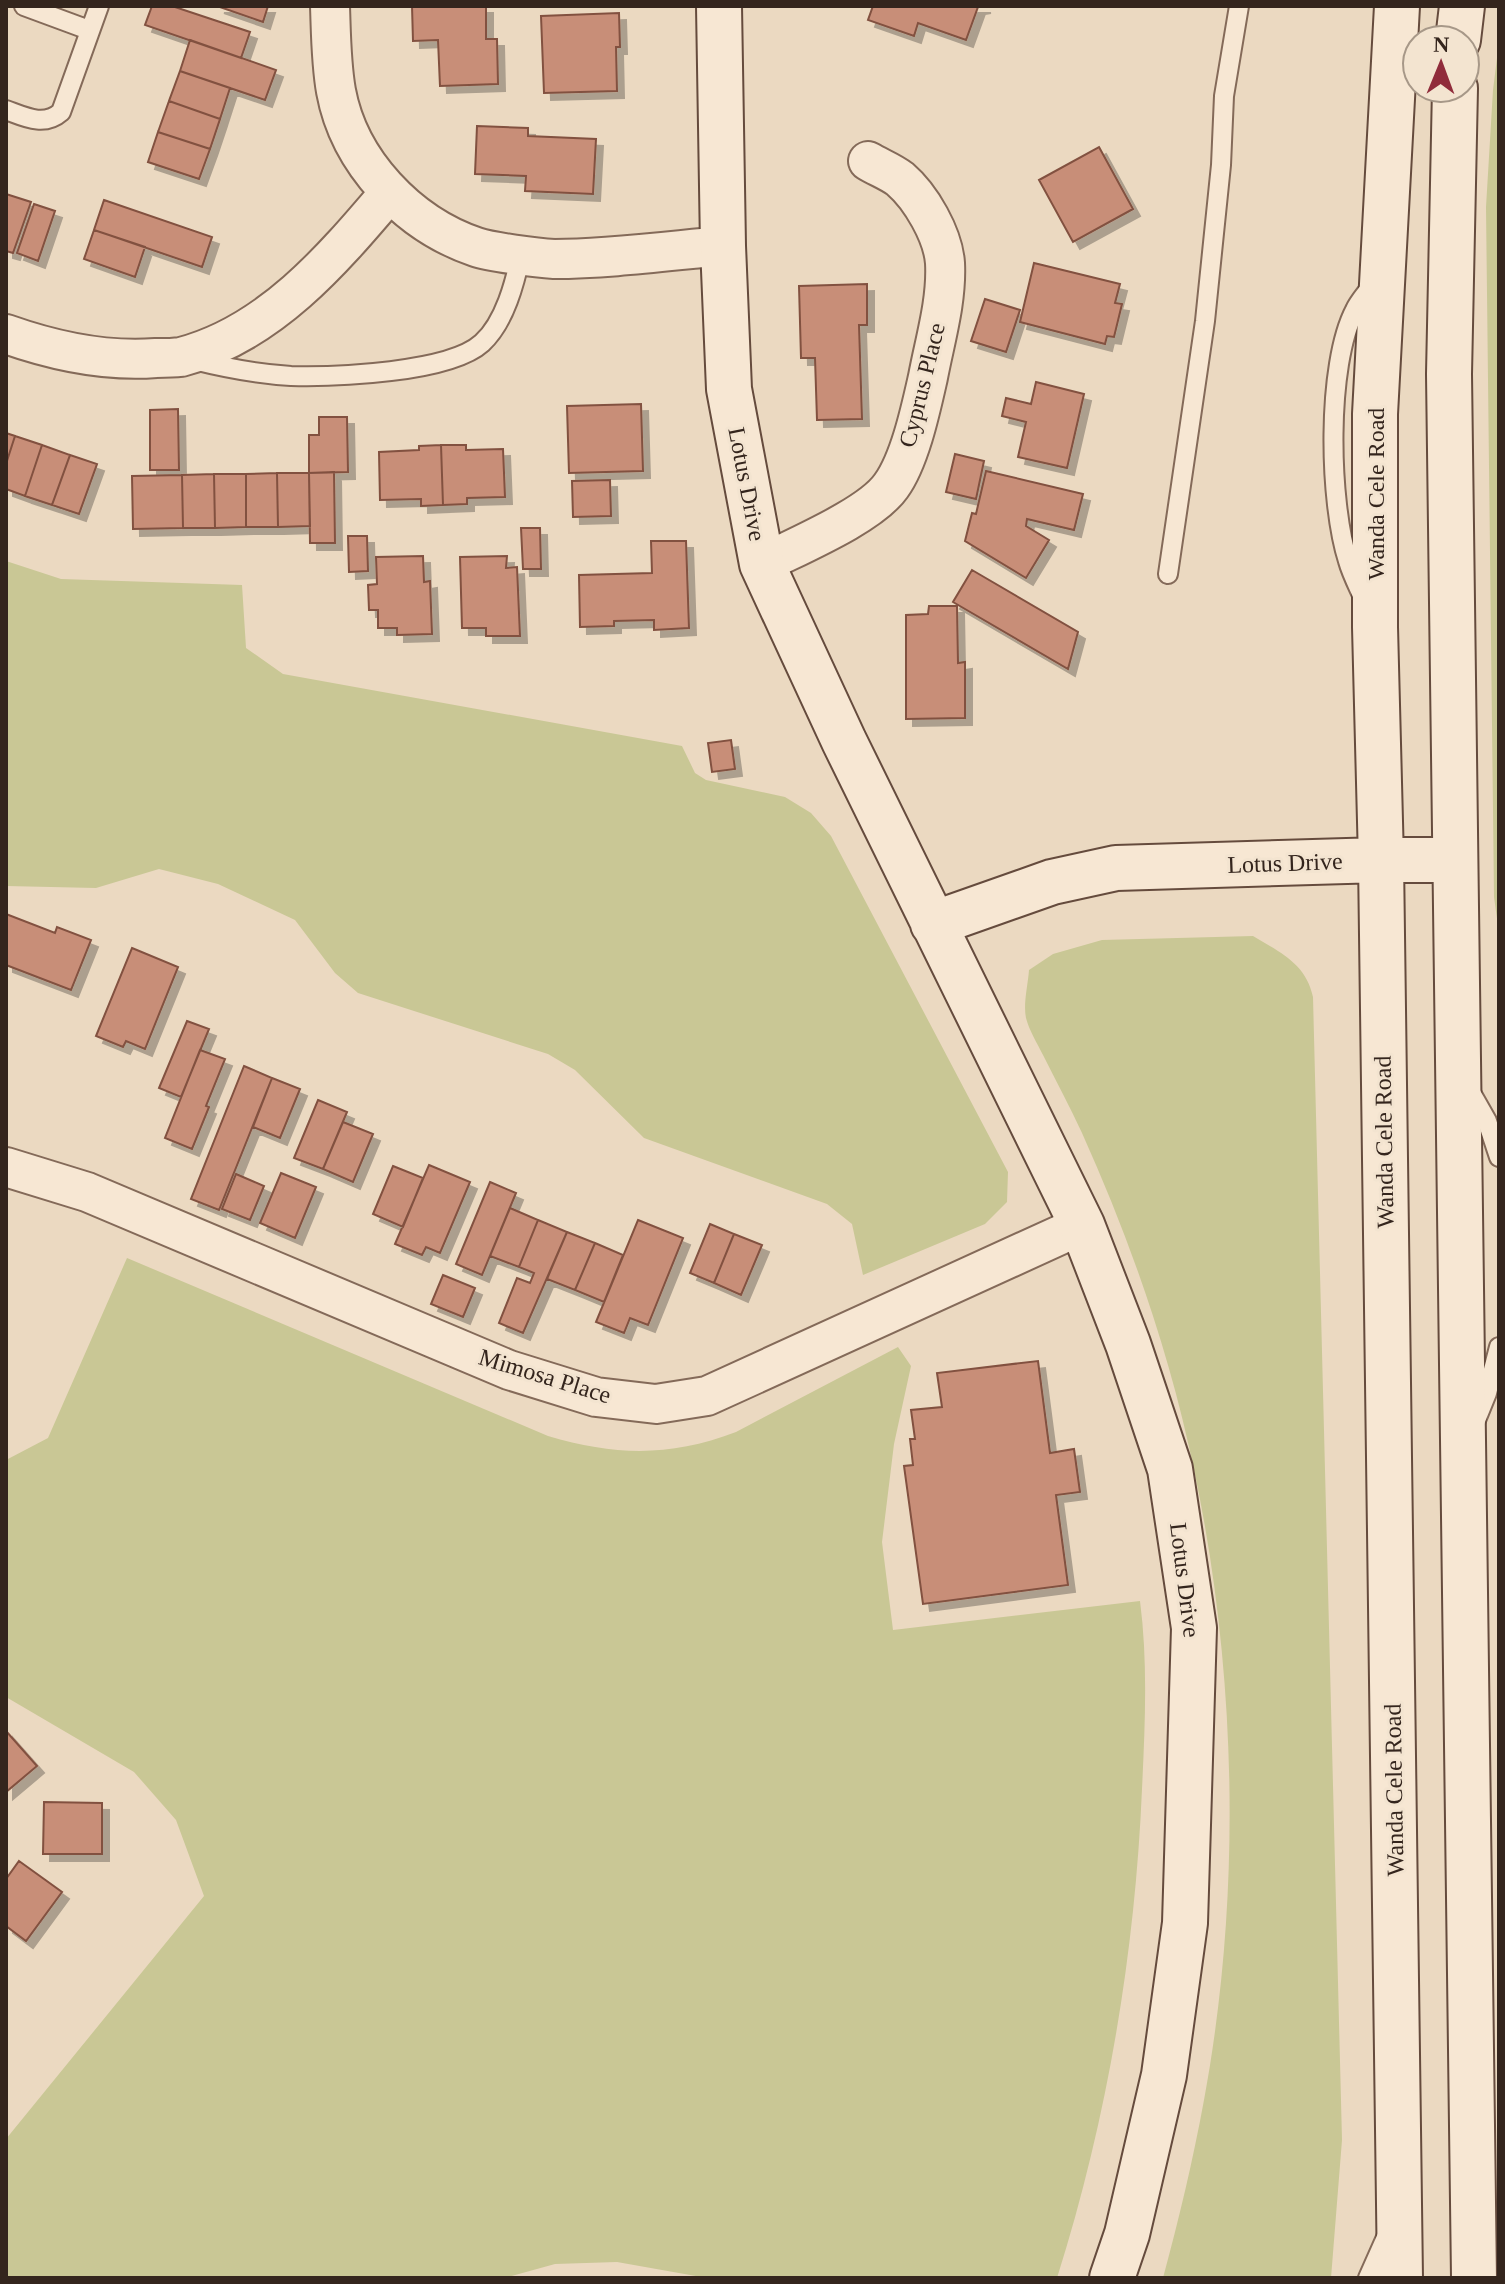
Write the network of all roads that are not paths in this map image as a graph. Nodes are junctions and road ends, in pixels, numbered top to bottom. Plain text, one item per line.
1 (24, 6) edge
2 (99, 6) edge
3 (330, 6) edge
4 (719, 6) edge
5 (1239, 6) edge
6 (1397, 6) edge
7 (89, 30) junction
8 (1455, 104) edge
9 (6, 110) edge
10 (868, 161) dead end
11 (390, 192) junction
12 (723, 246) junction
13 (521, 254) junction
14 (6, 334) edge
15 (180, 357) junction
16 (762, 564) junction
17 (1168, 574) dead end
18 (1381, 860) junction
19 (1454, 860) junction
20 (933, 924) junction
21 (1458, 1072) junction
22 (1499, 1157) edge
23 (6, 1167) edge
24 (1082, 1225) junction
25 (1499, 1347) edge
26 (1463, 1452) junction
27 (1400, 2214) junction
28 (1112, 2278) edge
29 (1368, 2278) edge
30 (1400, 2278) edge
31 (1474, 2278) edge

1 - 7 lane
2 - 7 lane
3 - 11 street
4 - 12 street, Lotus Drive
5 - 17 lane
6 - 18 street, Wanda Cele Road
7 - 9 lane
8 - 19 street
10 - 16 street, Cyprus Place
11 - 13 street
11 - 15 street
12 - 13 street
12 - 16 street, Lotus Drive
13 - 15 lane
14 - 15 street
16 - 20 street, Lotus Drive
18 - 19 street, Lotus Drive
18 - 20 street, Lotus Drive
18 - 27 street, Wanda Cele Road
19 - 21 street
20 - 24 street, Lotus Drive
21 - 22 lane
21 - 26 street
23 - 24 street, Mimosa Place
24 - 28 street, Lotus Drive
25 - 26 lane
26 - 31 street
27 - 29 lane
27 - 30 street, Wanda Cele Road

